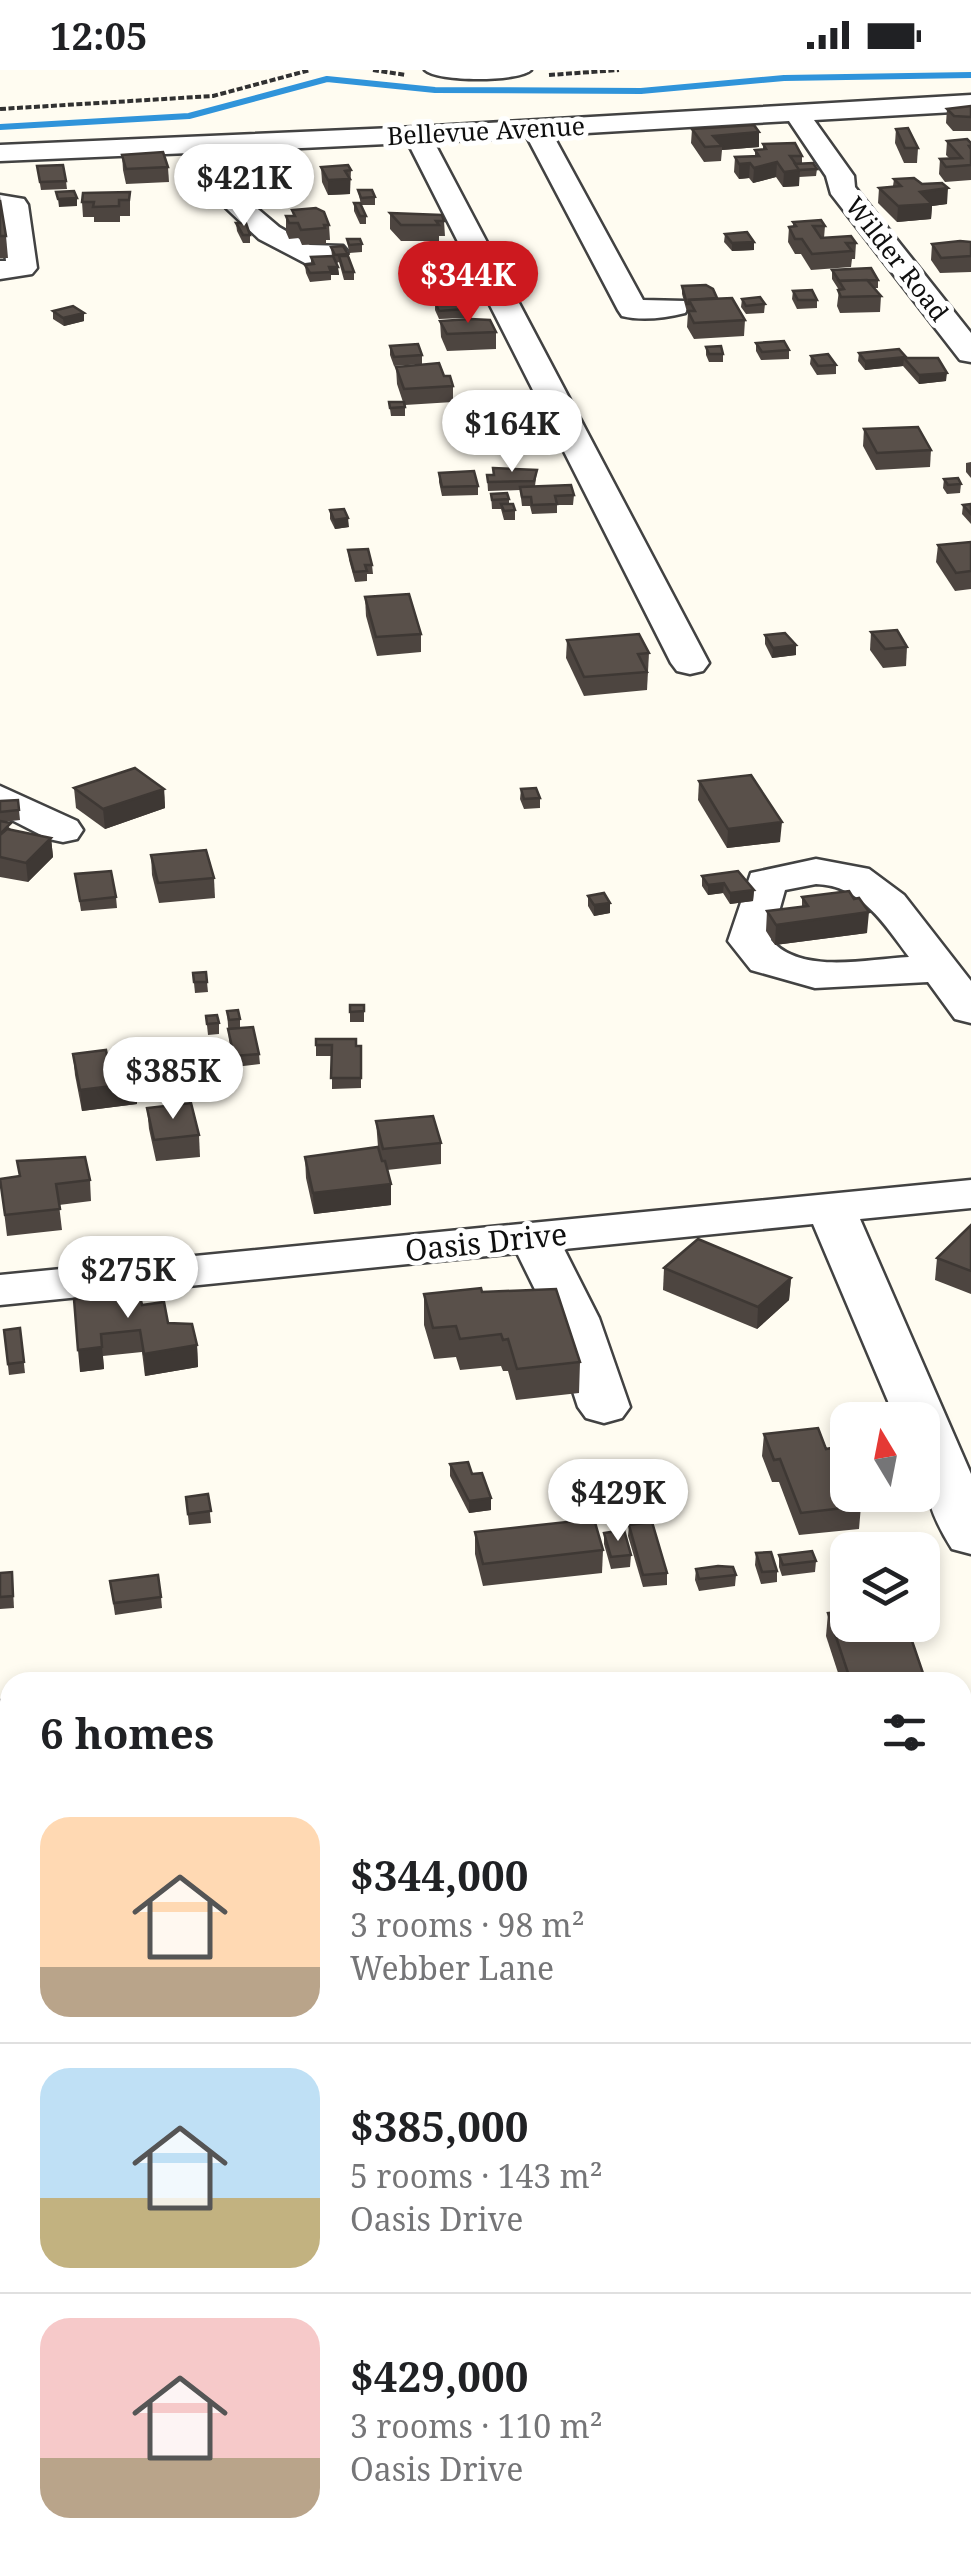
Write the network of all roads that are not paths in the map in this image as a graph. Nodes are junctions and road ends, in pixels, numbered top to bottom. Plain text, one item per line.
1 (438, 70) edge
2 (518, 70) edge
3 (966, 87) edge
4 (916, 106) junction
5 (796, 114) junction
6 (536, 128) junction
7 (417, 135) junction
8 (940, 136) dead end
9 (224, 143) junction
10 (0, 153) edge
11 (0, 203) edge
12 (333, 252) edge
13 (0, 270) edge
14 (674, 307) dead end
15 (971, 353) edge
16 (690, 663) dead end
17 (0, 798) edge
18 (63, 830) dead end
19 (938, 968) dead end
20 (971, 1010) edge
21 (971, 1194) edge
22 (832, 1209) junction
23 (534, 1238) junction
24 (0, 1290) edge
25 (914, 1402) edge
26 (604, 1408) dead end
27 (940, 1463) edge
28 (971, 1536) edge

1 - 2 street
3 - 4 street, Bellevue Avenue
4 - 5 street, Bellevue Avenue
4 - 8 street
5 - 6 street, Bellevue Avenue
5 - 15 street, Wilder Road
6 - 7 street, Bellevue Avenue
6 - 14 street
7 - 9 street, Bellevue Avenue
7 - 16 street
9 - 10 street, Bellevue Avenue
9 - 12 street
11 - 13 street
17 - 18 street
19 - 20 street
21 - 22 street, Oasis Drive
22 - 23 street, Oasis Drive
22 - 25 street
23 - 24 street, Oasis Drive
23 - 26 street
27 - 28 street

